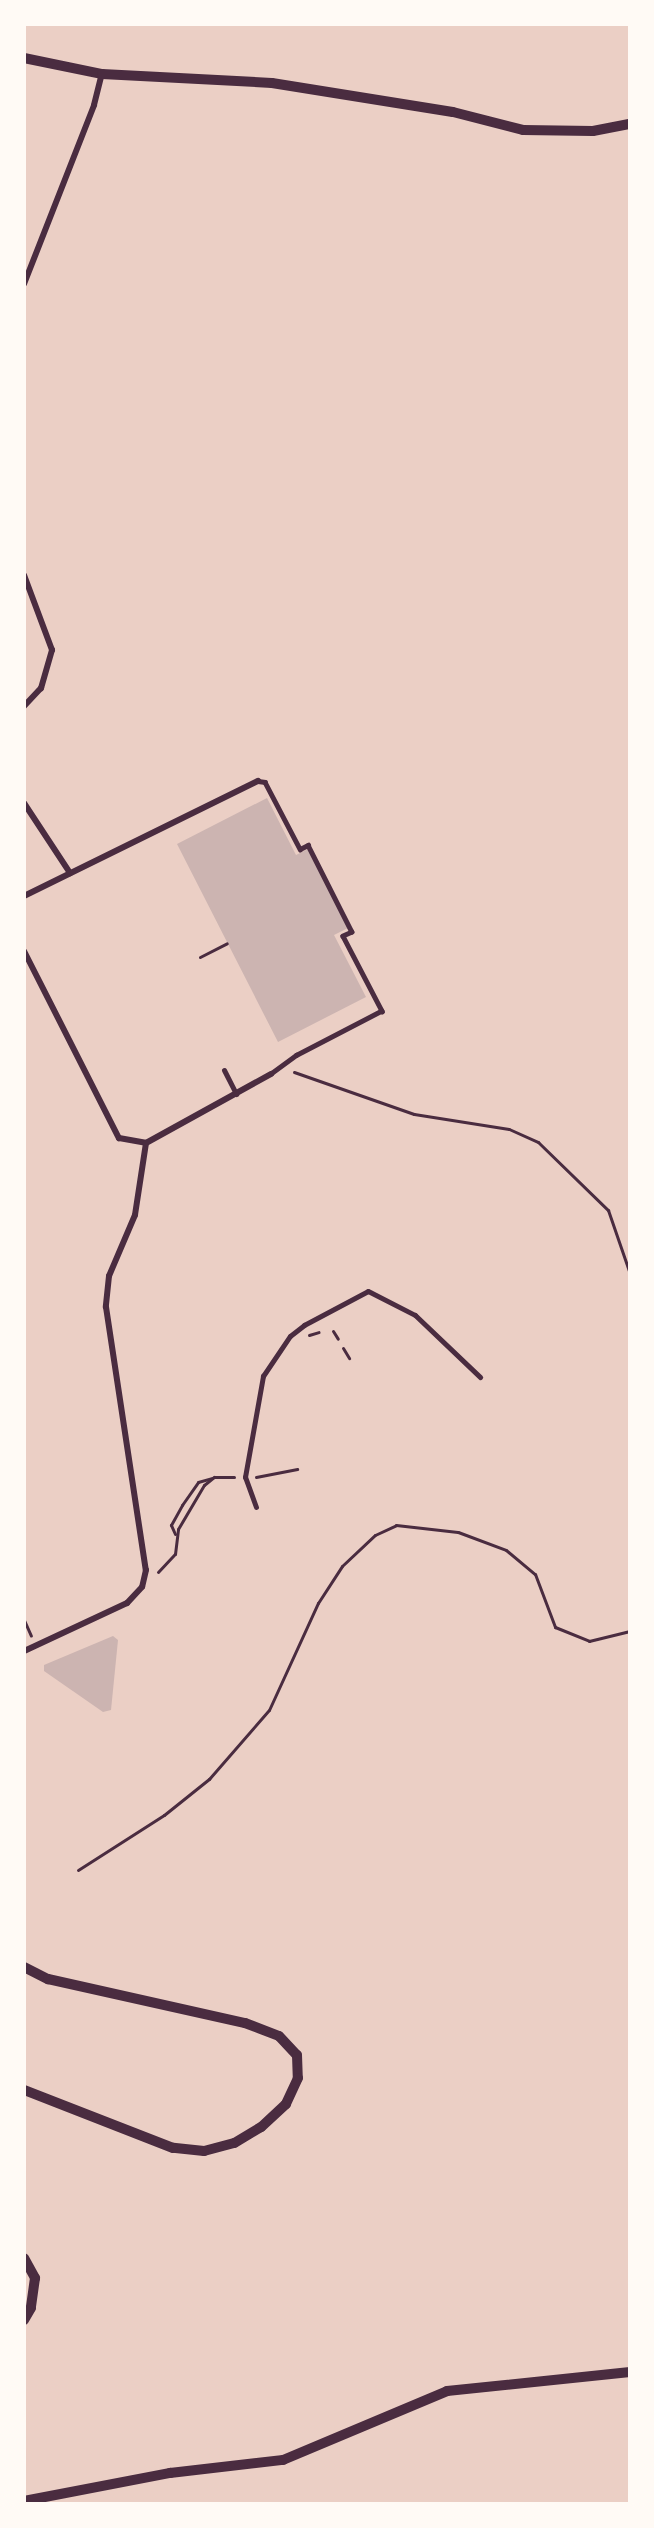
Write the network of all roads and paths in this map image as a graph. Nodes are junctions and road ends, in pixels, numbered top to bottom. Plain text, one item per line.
1 (24, 58) edge
2 (102, 74) junction
3 (630, 124) edge
4 (24, 284) edge
5 (24, 575) edge
6 (24, 706) edge
7 (258, 781) joint
8 (24, 803) edge
9 (70, 873) junction
10 (24, 896) edge
11 (227, 943) dead end
12 (24, 951) edge
13 (200, 957) dead end
14 (224, 1070) dead end
15 (271, 1074) junction
16 (236, 1094) junction
17 (146, 1143) junction
18 (630, 1274) edge
19 (333, 1331) dead end
20 (338, 1339) dead end
21 (343, 1348) dead end
22 (349, 1358) dead end
23 (480, 1377) dead end
24 (297, 1469) dead end
25 (214, 1477) junction
26 (245, 1477) junction
27 (256, 1507) dead end
28 (178, 1528) dead end
29 (176, 1535) dead end
30 (24, 1620) edge
31 (630, 1630) edge
32 (36, 1646) junction
33 (24, 1651) edge
34 (78, 1870) dead end
35 (24, 1967) edge
36 (24, 2090) edge
37 (24, 2259) edge
38 (24, 2320) edge
39 (630, 2372) edge
40 (24, 2501) edge

1 - 2 street
2 - 3 street
2 - 4 street
5 - 6 street
7 - 9 street
7 - 15 lane
8 - 9 street
9 - 10 street
11 - 13 path
12 - 17 street
14 - 16 street
15 - 16 street
15 - 18 path
16 - 17 street
17 - 32 street
19 - 20 path
21 - 22 path
23 - 26 street
24 - 26 path
25 - 26 path
25 - 28 path
25 - 29 path
26 - 27 street
30 - 32 path
31 - 34 path
32 - 33 street
35 - 36 street
37 - 38 street
39 - 40 street

